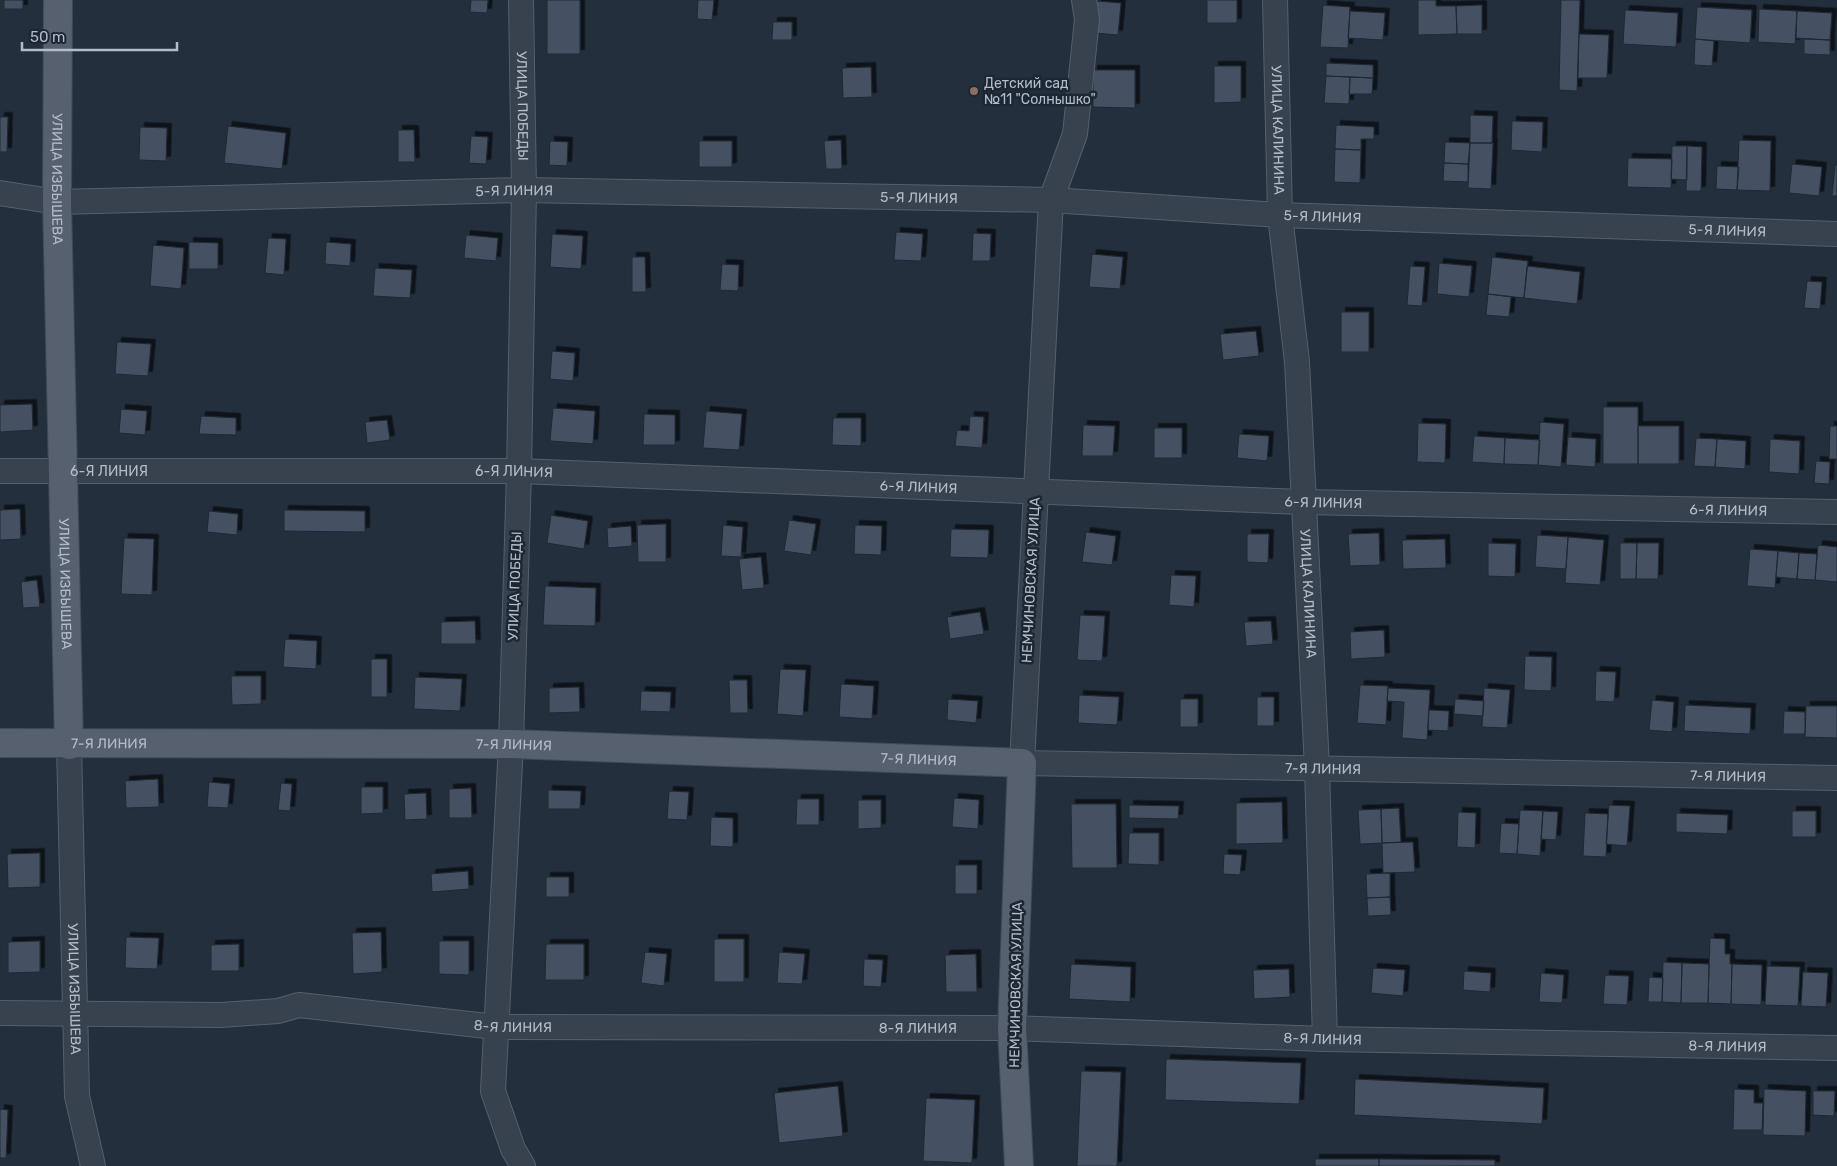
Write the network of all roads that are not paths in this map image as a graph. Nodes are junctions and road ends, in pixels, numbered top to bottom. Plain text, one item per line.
1 (58, 0) edge
2 (520, 0) edge
3 (1084, 0) edge
4 (1275, 0) edge
5 (524, 190) junction
6 (0, 193) edge
7 (1051, 200) junction
8 (57, 202) junction
9 (1280, 215) junction
10 (1837, 234) edge
11 (0, 471) edge
12 (62, 472) junction
13 (519, 472) junction
14 (1035, 490) junction
15 (1304, 502) junction
16 (1837, 512) edge
17 (0, 743) edge
18 (511, 744) junction
19 (69, 745) junction
20 (1022, 763) junction
21 (1317, 768) junction
22 (1837, 778) edge
23 (75, 1012) junction
24 (0, 1013) edge
25 (496, 1027) junction
26 (1012, 1028) junction
27 (1325, 1039) junction
28 (1837, 1048) edge
29 (93, 1166) edge
30 (524, 1166) edge
31 (1019, 1166) edge

1 - 8 main road, УЛИЦА ИЗБЫШЕВА
2 - 5 street, УЛИЦА ПОБЕДЫ
3 - 7 street, НЕМЧИНОВСКАЯ УЛИЦА
4 - 9 street, УЛИЦА КАЛИНИНА
5 - 7 street, 5-Я ЛИНИЯ
5 - 8 street, 5-Я ЛИНИЯ
5 - 13 street, УЛИЦА ПОБЕДЫ
6 - 8 street, 5-Я ЛИНИЯ
7 - 9 street, 5-Я ЛИНИЯ
7 - 14 street, НЕМЧИНОВСКАЯ УЛИЦА
8 - 12 main road, УЛИЦА ИЗБЫШЕВА
9 - 10 street, 5-Я ЛИНИЯ
9 - 15 street, УЛИЦА КАЛИНИНА
11 - 12 street, 6-Я ЛИНИЯ
12 - 13 street, 6-Я ЛИНИЯ
12 - 19 main road, УЛИЦА ИЗБЫШЕВА
13 - 14 street, 6-Я ЛИНИЯ
13 - 18 street, УЛИЦА ПОБЕДЫ
14 - 15 street, 6-Я ЛИНИЯ
14 - 20 street, НЕМЧИНОВСКАЯ УЛИЦА
15 - 16 street, 6-Я ЛИНИЯ
15 - 21 street, УЛИЦА КАЛИНИНА
17 - 19 main road, 7-Я ЛИНИЯ
18 - 19 main road, 7-Я ЛИНИЯ
18 - 20 main road, 7-Я ЛИНИЯ
18 - 25 street, УЛИЦА ПОБЕДЫ
19 - 23 street, УЛИЦА ИЗБЫШЕВА
20 - 21 street, 7-Я ЛИНИЯ
20 - 26 main road, НЕМЧИНОВСКАЯ УЛИЦА
21 - 22 street, 7-Я ЛИНИЯ
21 - 27 street, УЛИЦА КАЛИНИНА
23 - 24 street, 8-Я ЛИНИЯ
23 - 25 street, 8-Я ЛИНИЯ
23 - 29 street, УЛИЦА ИЗБЫШЕВА
25 - 26 street, 8-Я ЛИНИЯ
25 - 30 street, УЛИЦА ПОБЕДЫ
26 - 27 street, 8-Я ЛИНИЯ
26 - 31 main road, НЕМЧИНОВСКАЯ УЛИЦА
27 - 28 street, 8-Я ЛИНИЯ

